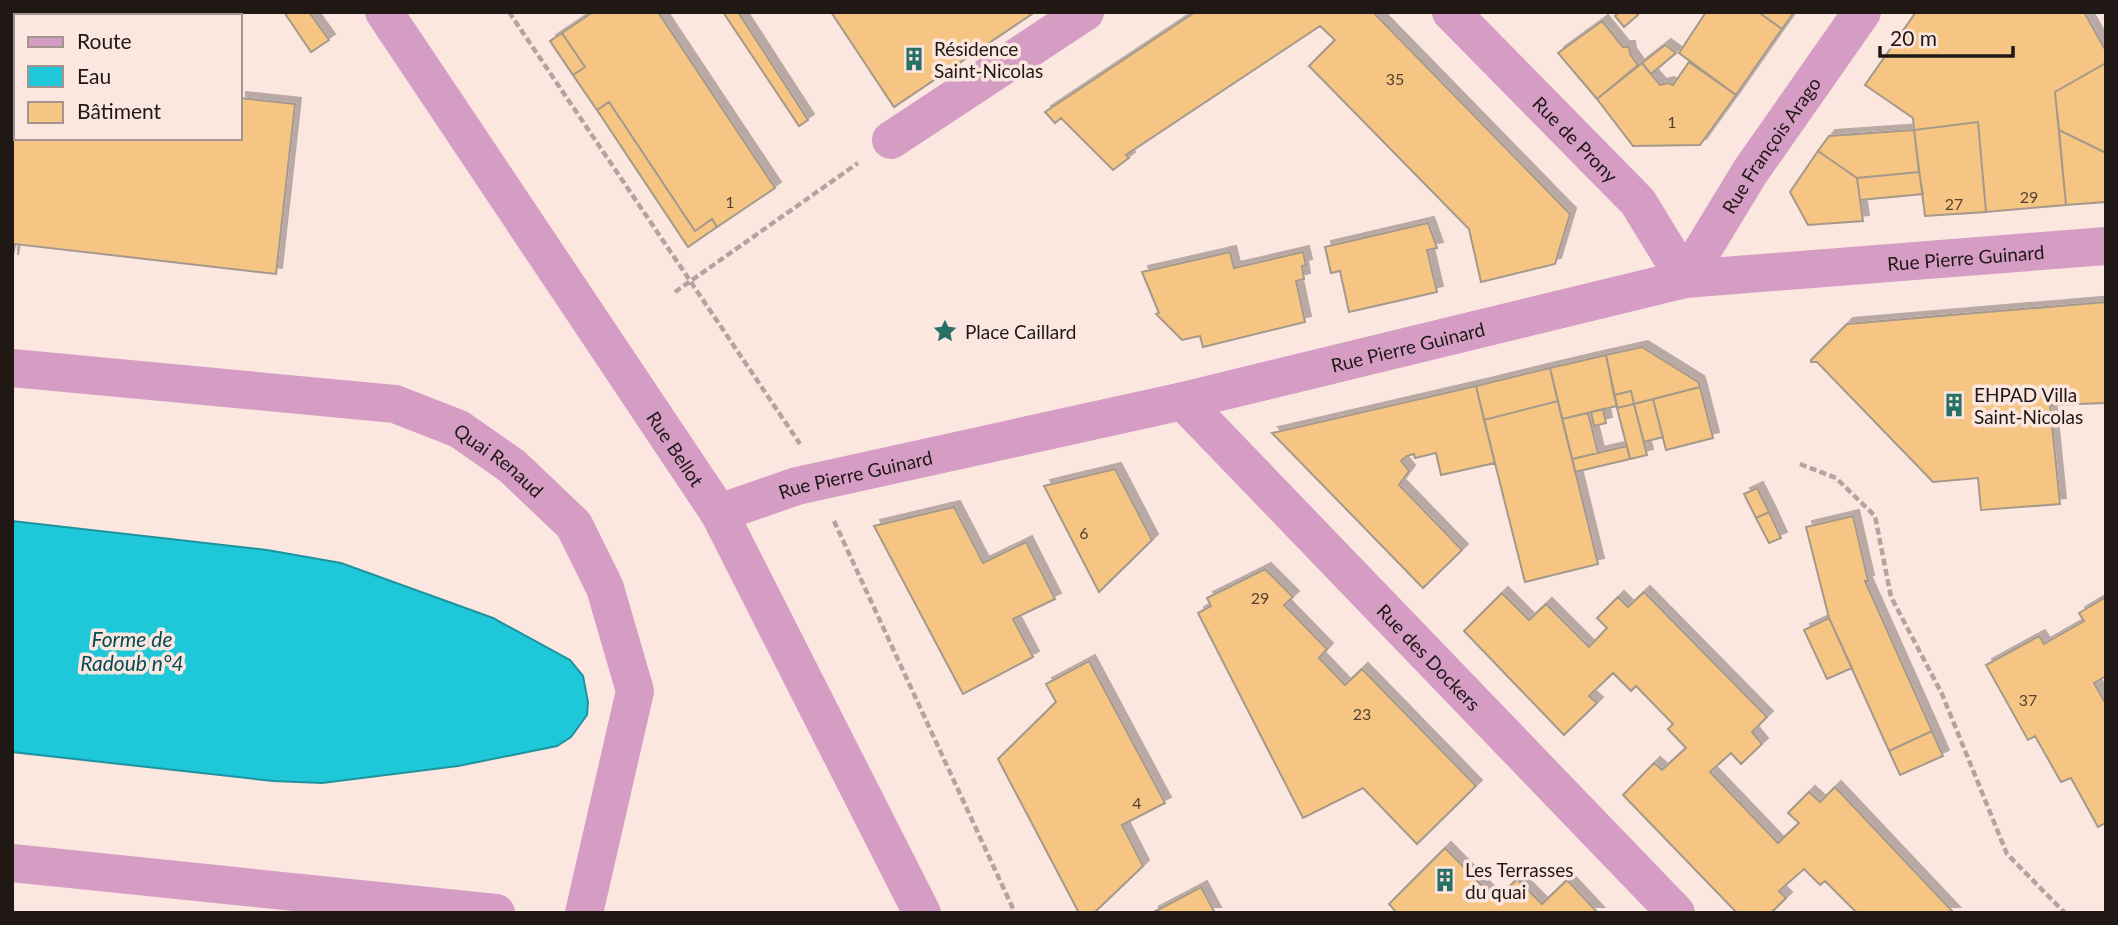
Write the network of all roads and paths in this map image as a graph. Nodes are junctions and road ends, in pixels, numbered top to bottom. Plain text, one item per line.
1 (384, 12) edge
2 (509, 12) edge
3 (1085, 12) edge
4 (1451, 12) edge
5 (1862, 12) edge
6 (891, 140) joint
7 (2106, 246) edge
8 (1685, 279) junction
9 (692, 280) junction
10 (675, 292) dead end
11 (12, 368) edge
12 (1183, 401) junction
13 (1800, 464) dead end
14 (824, 480) junction
15 (719, 513) junction
16 (12, 863) edge
17 (496, 913) edge
18 (584, 913) edge
19 (922, 913) edge
20 (1015, 913) edge
21 (1676, 913) edge
22 (2065, 913) edge

1 - 15 street, Rue Bellot
2 - 9 path
3 - 6 street
4 - 8 street, Rue de Prony
5 - 8 street, Rue François Arago
6 - 9 path
7 - 8 street, Rue Pierre Guinard
8 - 12 street, Rue Pierre Guinard
9 - 10 path
9 - 14 path
11 - 18 street, Quai Renaud
12 - 14 street, Rue Pierre Guinard
12 - 21 street, Rue des Dockers
13 - 22 path
14 - 15 street, Rue Pierre Guinard
14 - 20 path
15 - 19 street, Rue Bellot
16 - 17 street

